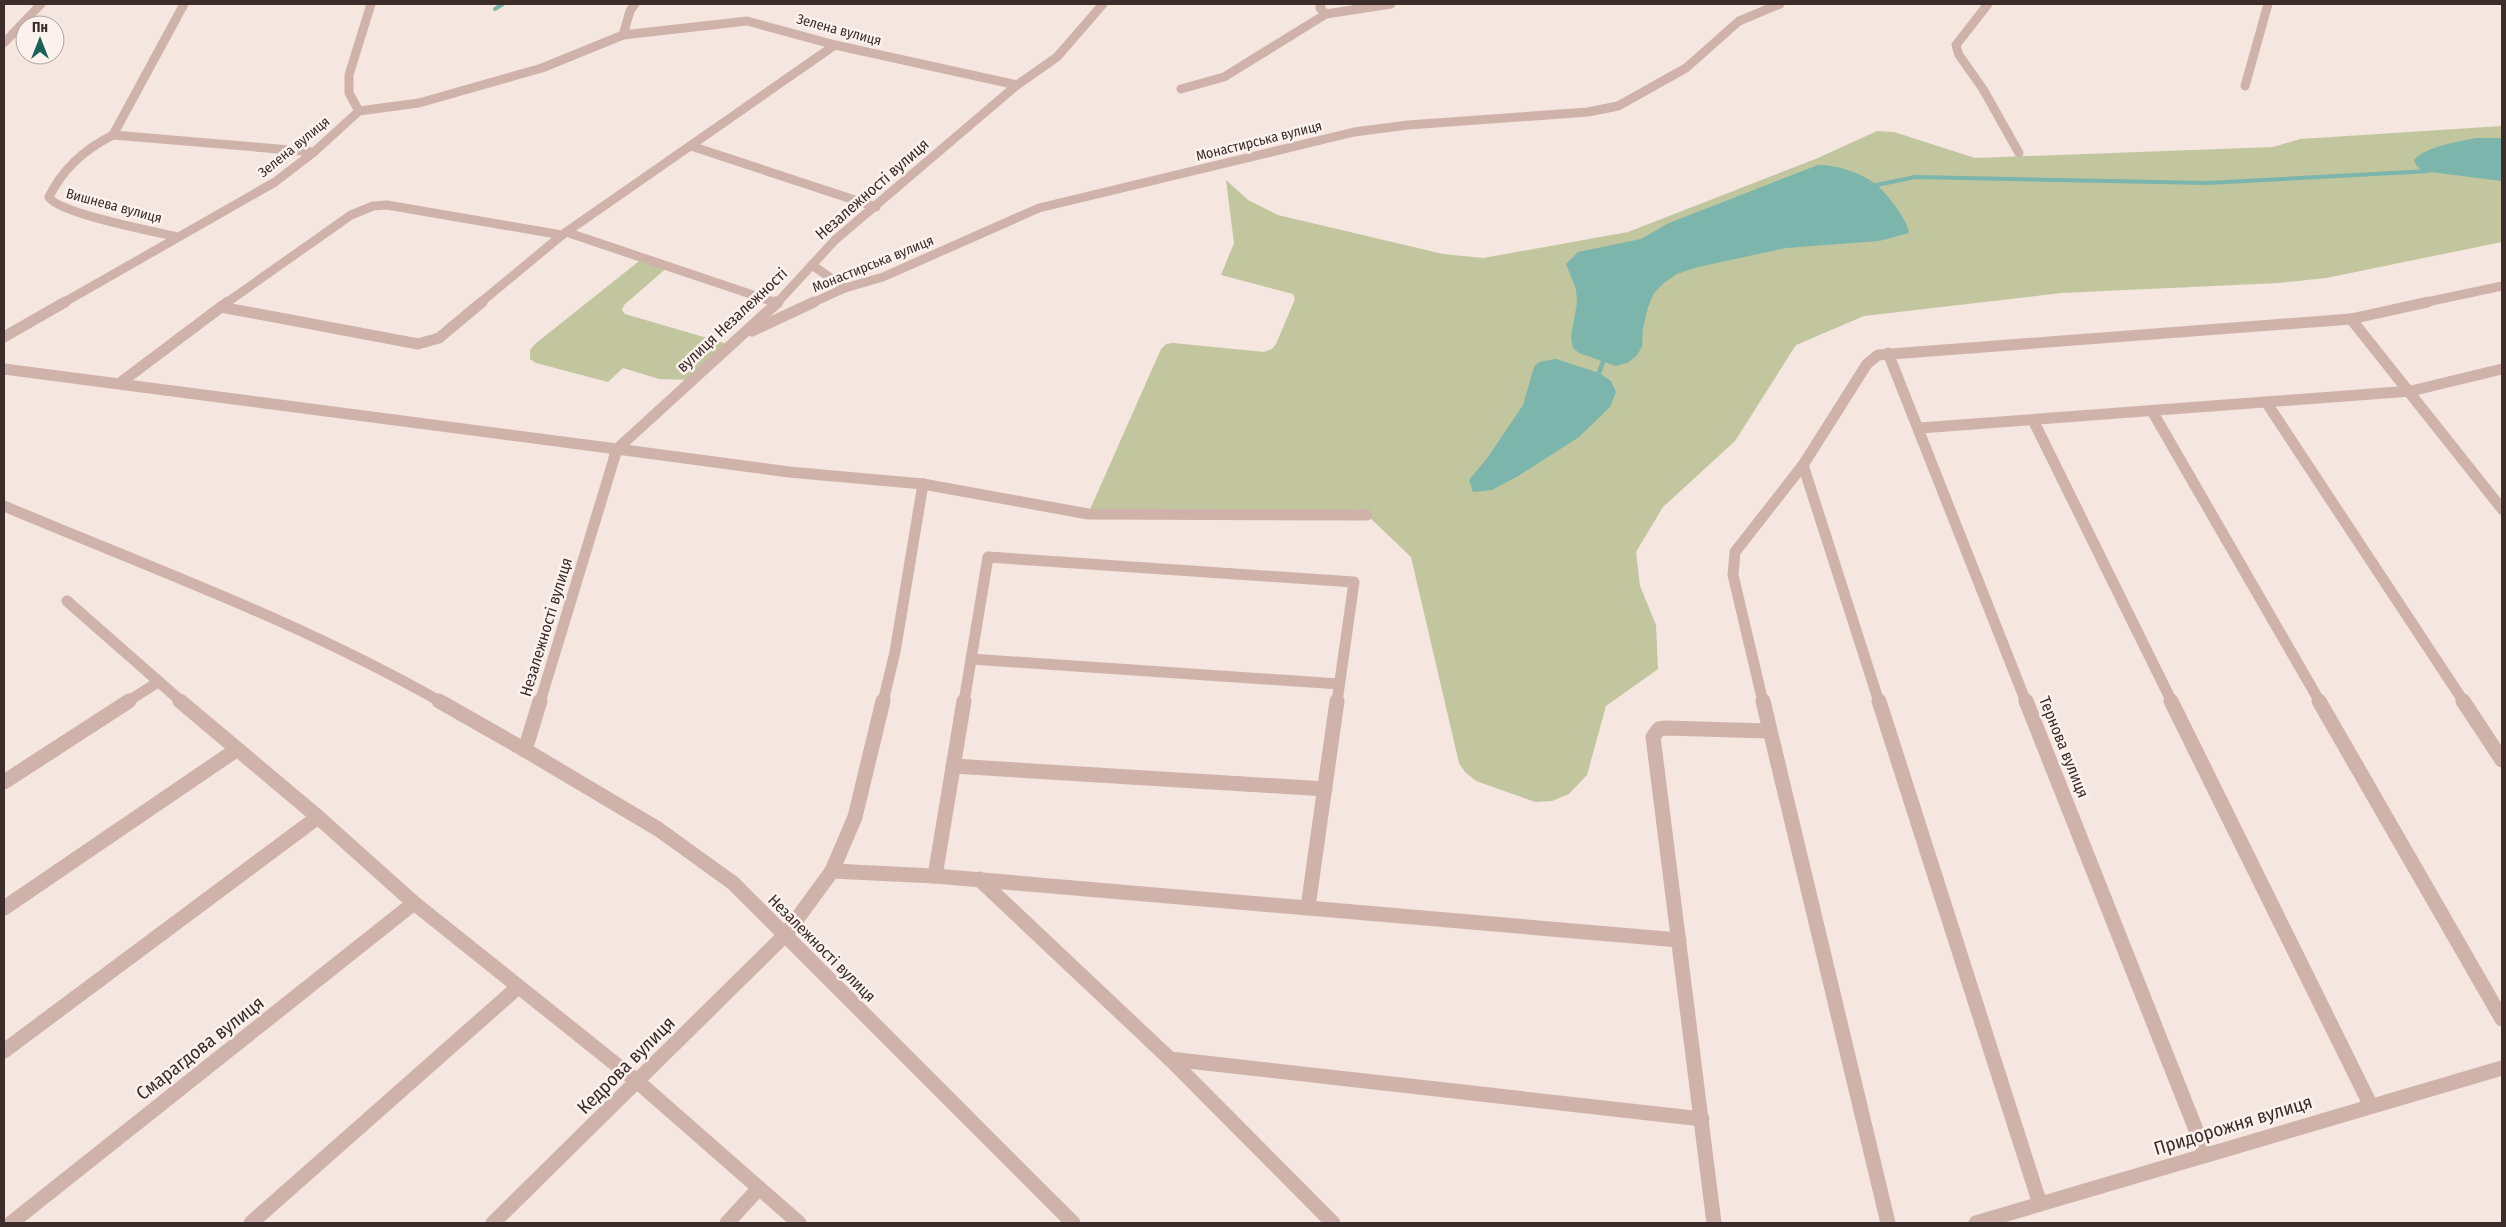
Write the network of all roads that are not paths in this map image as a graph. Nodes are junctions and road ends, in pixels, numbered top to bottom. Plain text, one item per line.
1 (41, 4) edge
2 (184, 4) edge
3 (372, 4) edge
4 (635, 4) edge
5 (1103, 4) edge
6 (1321, 4) edge
7 (1391, 4) edge
8 (1780, 4) edge
9 (1988, 4) edge
10 (2268, 4) edge
11 (1326, 14) junction
12 (623, 35) junction
13 (4, 42) edge
14 (835, 46) junction
15 (1017, 86) junction
16 (2245, 86) dead end
17 (1181, 90) dead end
18 (358, 110) junction
19 (113, 136) junction
20 (691, 146) junction
21 (314, 152) junction
22 (2019, 153) dead end
23 (876, 207) junction
24 (564, 233) junction
25 (178, 237) junction
26 (812, 265) junction
27 (2502, 286) edge
28 (845, 288) junction
29 (777, 303) junction
30 (221, 307) junction
31 (2351, 319) junction
32 (742, 335) junction
33 (4, 337) edge
34 (1888, 353) junction
35 (4, 369) edge
36 (2502, 369) edge
37 (120, 383) junction
38 (2410, 392) junction
39 (2266, 402) junction
40 (2152, 411) junction
41 (2032, 420) junction
42 (1920, 428) junction
43 (617, 449) junction
44 (1804, 466) junction
45 (923, 484) junction
46 (4, 506) edge
47 (2502, 509) edge
48 (1367, 515) dead end
49 (67, 601) dead end
50 (971, 659) junction
51 (158, 682) junction
52 (1339, 684) junction
53 (1769, 731) junction
54 (236, 750) junction
55 (525, 750) junction
56 (2502, 760) edge
57 (953, 766) junction
58 (4, 782) edge
59 (1325, 789) junction
60 (318, 817) junction
61 (832, 871) junction
62 (935, 876) junction
63 (979, 879) junction
64 (414, 903) junction
65 (1308, 907) junction
66 (4, 908) edge
67 (786, 934) junction
68 (1678, 940) junction
69 (517, 988) junction
70 (2502, 1019) edge
71 (4, 1051) edge
72 (1170, 1059) junction
73 (2502, 1068) edge
74 (638, 1082) junction
75 (2371, 1106) junction
76 (1702, 1119) junction
77 (2206, 1155) junction
78 (758, 1188) junction
79 (2040, 1204) junction
80 (11, 1223) edge
81 (251, 1223) edge
82 (493, 1223) edge
83 (727, 1223) edge
84 (799, 1223) edge
85 (1073, 1223) edge
86 (1333, 1223) edge
87 (1714, 1223) edge
88 (1888, 1223) edge
89 (1976, 1223) edge

1 - 13 street
2 - 19 street
3 - 18 street
4 - 12 street
5 - 15 street, Незалежності вулиця
6 - 11 street
7 - 11 street
8 - 28 street, Монастирська вулиця
9 - 22 street
10 - 16 street
11 - 17 street
12 - 14 street, Зелена вулиця
12 - 18 street, Зелена вулиця
14 - 15 street, Зелена вулиця
14 - 20 street
15 - 23 street, Незалежності вулиця
18 - 21 street, Зелена вулиця
19 - 21 street
19 - 25 street, Вишнева вулиця
20 - 23 street
20 - 24 street
21 - 25 street, Зелена вулиця
23 - 26 street, Незалежності вулиця
24 - 29 street
24 - 30 street
24 - 30 street
25 - 33 street, Зелена вулиця
26 - 28 street
26 - 29 street, Незалежності вулиця
27 - 31 street
28 - 32 street, Монастирська вулиця
29 - 32 street, Незалежності вулиця
30 - 37 street
31 - 34 street
31 - 38 street
32 - 43 street, Незалежності вулиця
34 - 42 street, Тернова вулиця
34 - 44 street
35 - 37 street
36 - 38 street
37 - 43 street
38 - 39 street
38 - 47 street
39 - 40 street
39 - 56 street
40 - 41 street
40 - 70 street
41 - 42 street
41 - 75 street
42 - 77 street, Тернова вулиця
43 - 45 street
43 - 55 street, Незалежності вулиця
44 - 53 street
44 - 79 street
45 - 48 street
45 - 61 street, Кедрова вулиця
46 - 55 street
49 - 51 street
50 - 52 street
50 - 52 street
50 - 57 street
51 - 54 street
51 - 58 street
52 - 59 street
53 - 68 street
53 - 88 street
54 - 60 street
54 - 66 street
55 - 67 street, Незалежності вулиця
57 - 59 street
57 - 62 street
59 - 65 street
60 - 64 street
60 - 71 street
61 - 62 street
61 - 67 street, Кедрова вулиця
62 - 63 street
63 - 65 street
63 - 72 street
64 - 69 street
64 - 80 street, Смарагдова вулиця
65 - 68 street
67 - 74 street, Кедрова вулиця
67 - 85 street, Незалежності вулиця
68 - 76 street
69 - 74 street
69 - 81 street
72 - 76 street
72 - 86 street
73 - 75 street, Придорожня вулиця
74 - 78 street
74 - 82 street, Кедрова вулиця
75 - 77 street, Придорожня вулиця
76 - 87 street
77 - 79 street, Придорожня вулиця
78 - 83 street
78 - 84 street
79 - 89 street, Придорожня вулиця

